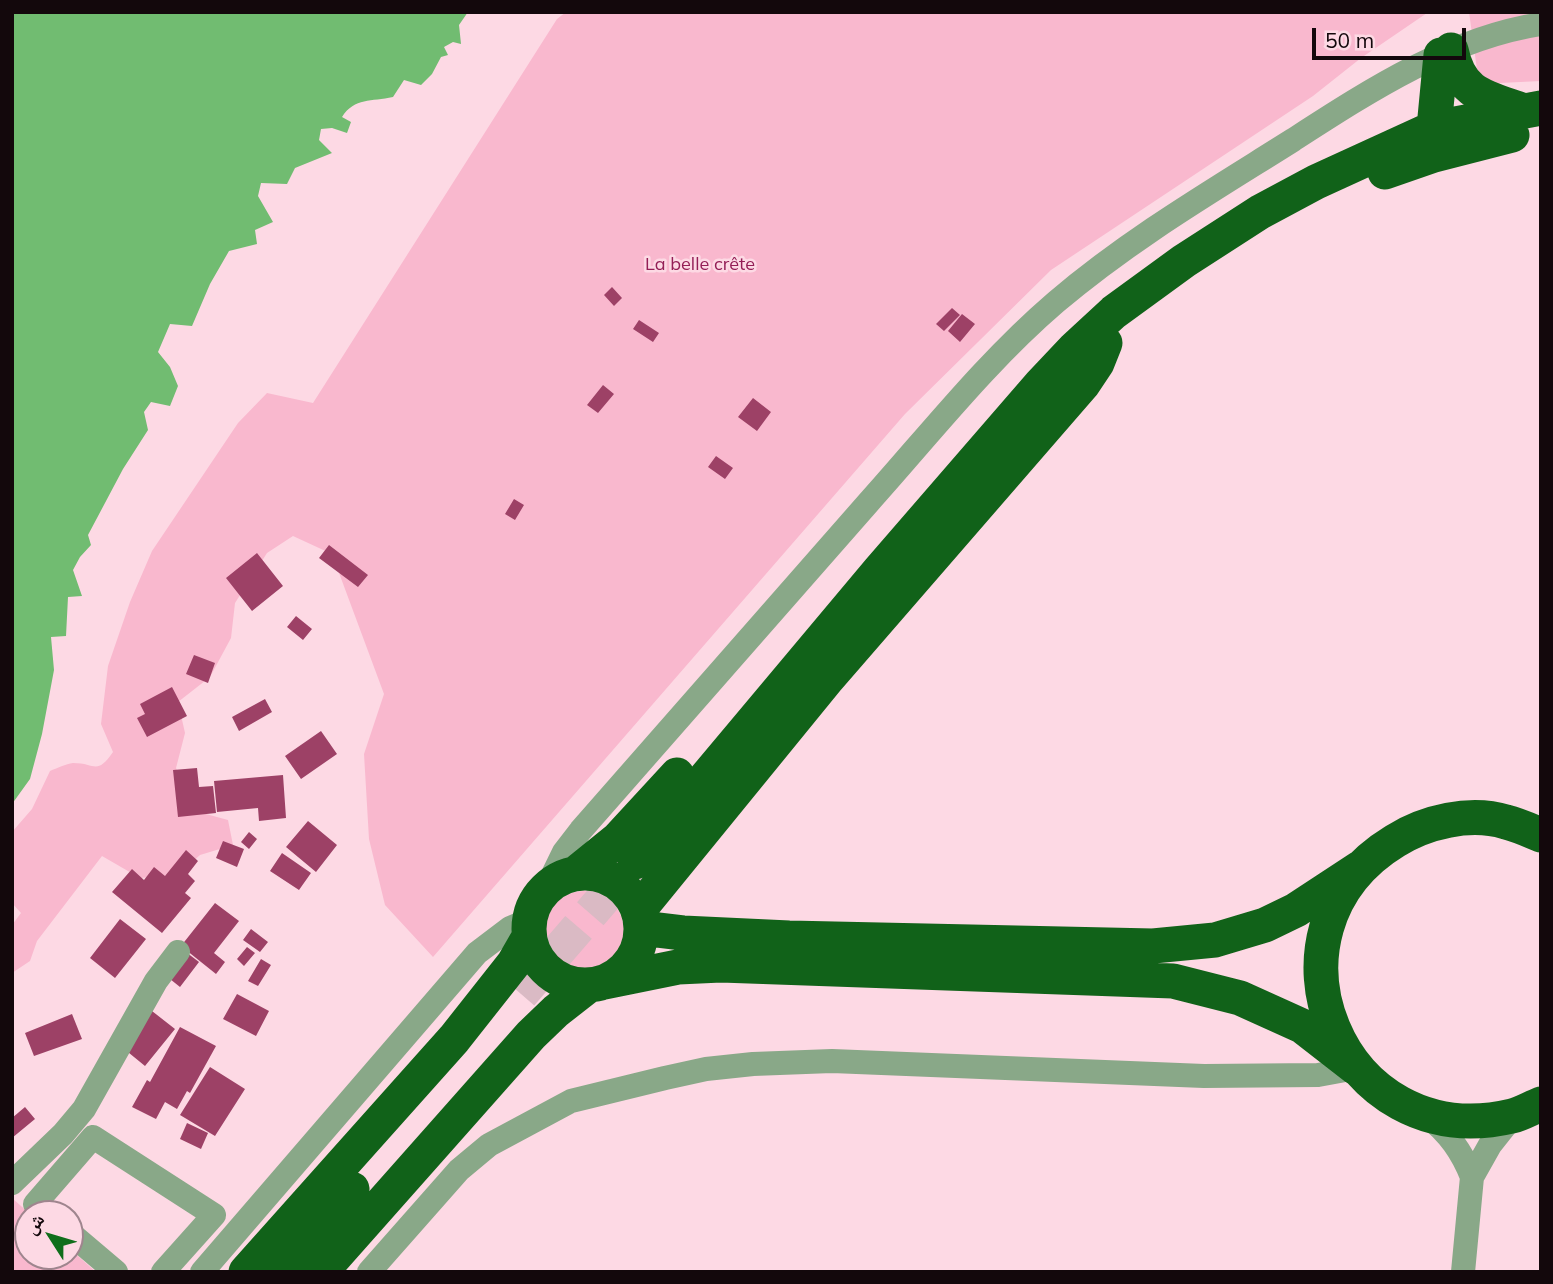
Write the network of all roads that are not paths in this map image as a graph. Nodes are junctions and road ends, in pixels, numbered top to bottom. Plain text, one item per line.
1 (1541, 24) edge
2 (1446, 52) junction
3 (1536, 116) edge
4 (1434, 128) junction
5 (1371, 178) junction
6 (1105, 332) junction
7 (1541, 835) edge
8 (681, 856) junction
9 (640, 866) tunnel mouth
10 (1360, 868) junction
11 (576, 873) junction
12 (546, 889) junction
13 (640, 919) junction
14 (529, 928) junction
15 (743, 936) junction
16 (178, 952) dead end
17 (596, 984) junction
18 (1356, 1068) junction
19 (1527, 1110) edge
20 (1427, 1116) junction
21 (1472, 1177) junction
22 (12, 1185) edge
23 (30, 1200) edge
24 (48, 1200) edge
25 (84, 1245) edge
26 (116, 1272) edge
27 (163, 1272) edge
28 (202, 1272) edge
29 (246, 1272) edge
30 (280, 1272) edge
31 (295, 1272) edge
32 (321, 1272) edge
33 (369, 1272) edge
34 (1463, 1272) edge

1 - 2 street
2 - 3 highway
2 - 4 highway
2 - 12 street
3 - 4 highway
3 - 5 highway
4 - 5 highway
4 - 6 highway
5 - 6 highway
6 - 8 highway
6 - 9 highway
6 - 11 highway
7 - 10 highway
8 - 13 highway
8 - 15 highway
10 - 15 highway
10 - 18 highway
11 - 12 highway
11 - 13 highway
12 - 14 highway
13 - 15 highway
13 - 17 highway
14 - 17 highway
14 - 28 street
14 - 29 highway
16 - 22 street
17 - 18 highway
17 - 32 highway
18 - 20 highway
18 - 33 street
19 - 20 highway
19 - 21 street
20 - 21 street
21 - 34 street
22 - 23 street
24 - 27 street
25 - 26 street
30 - 31 highway

